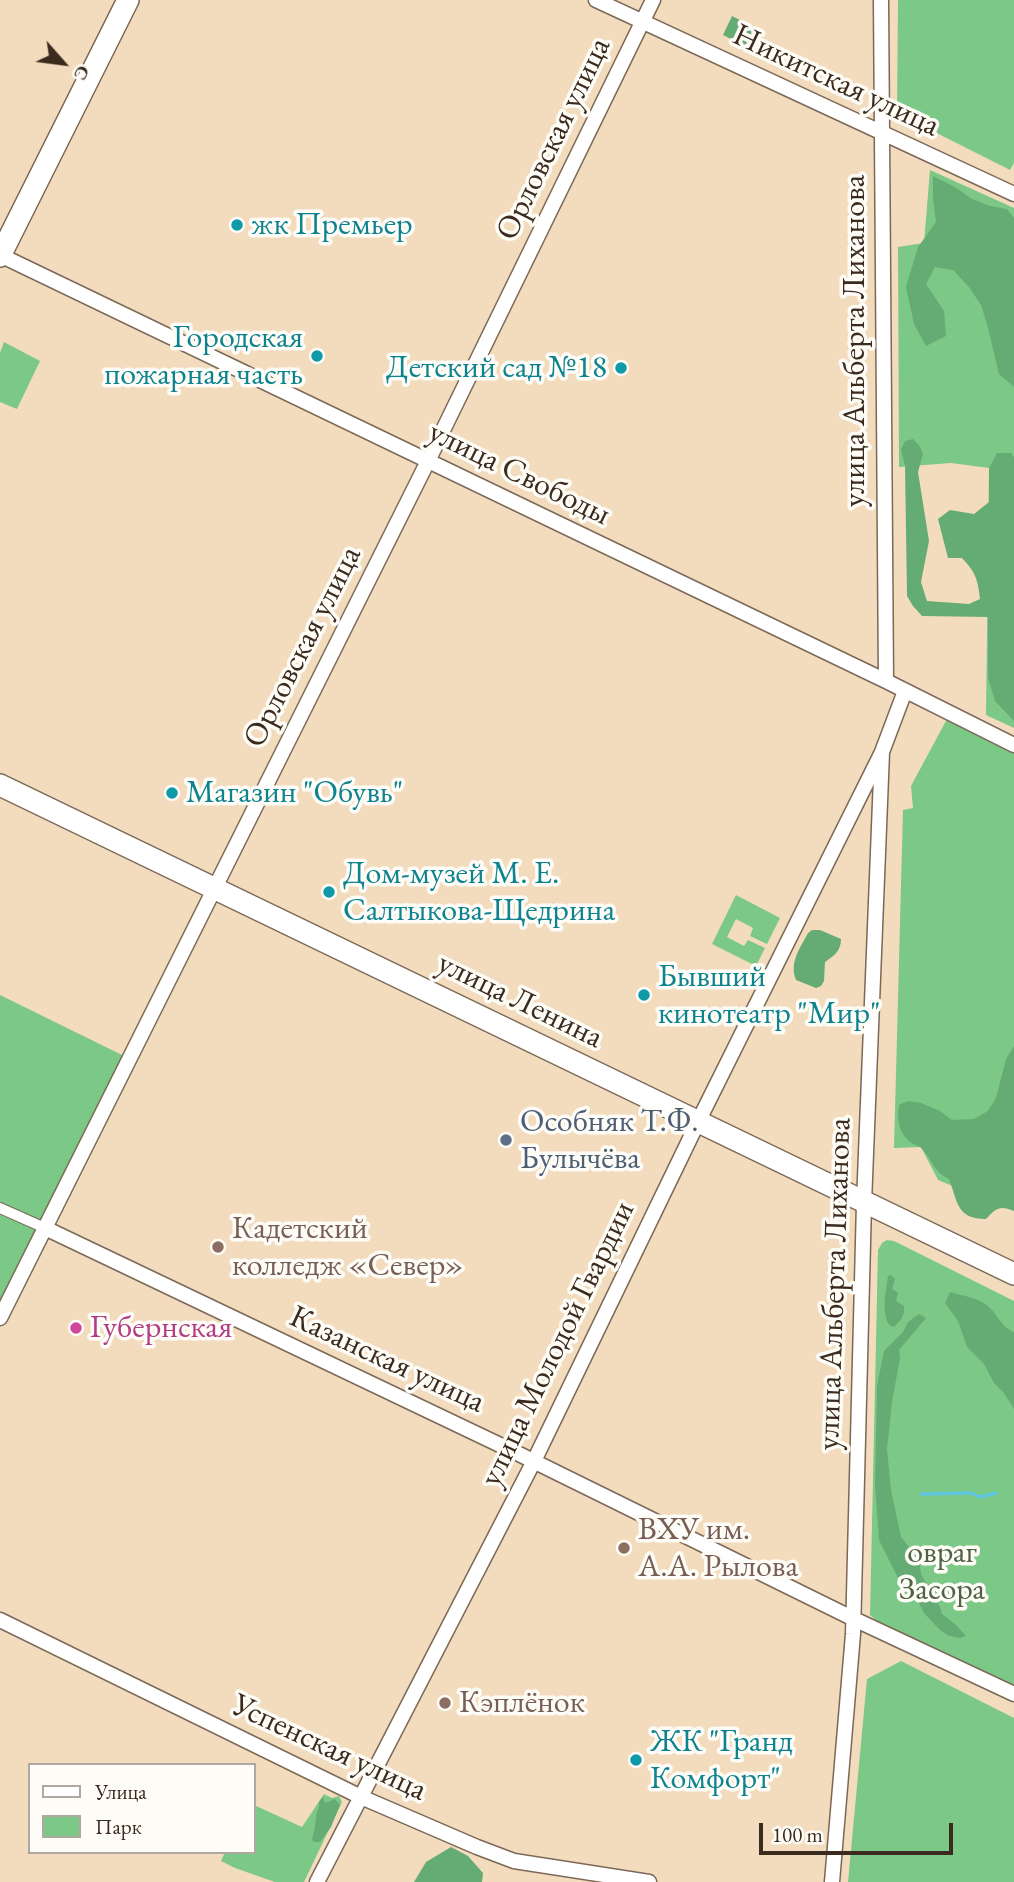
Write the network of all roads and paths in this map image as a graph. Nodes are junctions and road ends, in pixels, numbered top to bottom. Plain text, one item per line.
1 (128, 0) edge
2 (596, 0) edge
3 (653, 0) edge
4 (881, 0) edge
5 (642, 22) junction
6 (881, 132) junction
7 (1014, 194) edge
8 (0, 255) edge
9 (428, 461) junction
10 (886, 681) junction
11 (905, 691) junction
12 (1014, 745) edge
13 (882, 752) junction
14 (0, 785) edge
15 (214, 888) junction
16 (698, 1122) junction
17 (864, 1203) junction
18 (0, 1208) edge
19 (45, 1228) junction
20 (1014, 1274) edge
21 (0, 1318) edge
22 (534, 1461) junction
23 (854, 1619) junction
24 (0, 1620) edge
25 (1014, 1694) edge
26 (361, 1797) junction
27 (317, 1882) edge
28 (649, 1882) edge
29 (832, 1882) edge

1 - 8 main road
2 - 5 street, Никитская улица
3 - 5 street, Орловская улица
4 - 6 street, улица Альберта Лиханова
5 - 6 street, Никитская улица
5 - 9 street, Орловская улица
6 - 7 street, Никитская улица
6 - 10 street, улица Альберта Лиханова
8 - 9 street, улица Свободы
9 - 10 street, улица Свободы
9 - 15 street, Орловская улица
10 - 11 street, улица Свободы
11 - 12 street, улица Свободы
11 - 13 street, улица Альберта Лиханова
13 - 16 street, улица Молодой Гвардии
13 - 17 street, улица Альберта Лиханова
14 - 15 main road, улица Ленина
15 - 16 main road, улица Ленина
15 - 19 street, Орловская улица
16 - 17 main road, улица Ленина
16 - 22 street, улица Молодой Гвардии
17 - 20 main road, улица Ленина
17 - 23 street, улица Альберта Лиханова
18 - 19 street, Казанская улица
19 - 21 street, Орловская улица
19 - 22 street, Казанская улица
22 - 23 street, Казанская улица
22 - 26 street, улица Молодой Гвардии
23 - 25 street, Казанская улица
23 - 29 street, улица Альберта Лиханова
24 - 26 street, Успенская улица
26 - 27 street, улица Молодой Гвардии
26 - 28 street, Успенская улица

